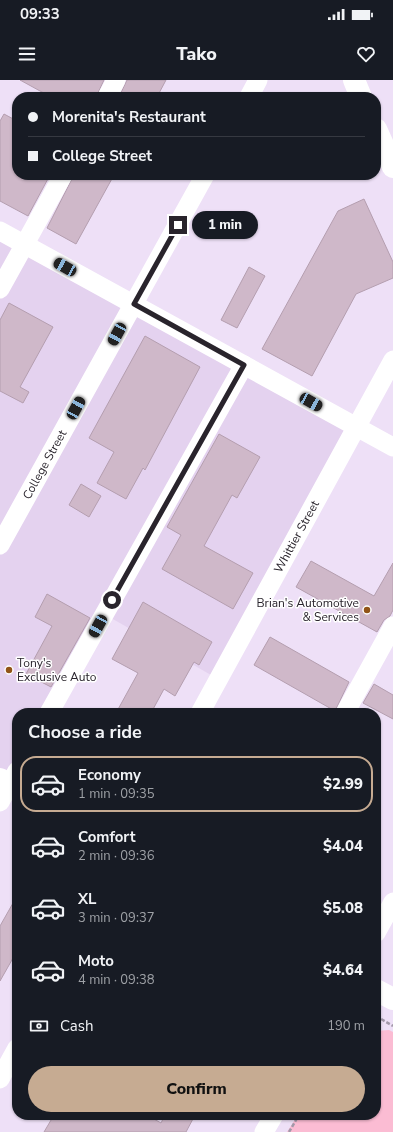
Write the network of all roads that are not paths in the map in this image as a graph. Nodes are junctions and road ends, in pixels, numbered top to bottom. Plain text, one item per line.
1 (116, 80) edge
2 (258, 80) edge
3 (354, 80) edge
4 (110, 92) edge
5 (252, 92) edge
6 (359, 92) edge
7 (381, 141) edge
8 (393, 167) edge
9 (60, 180) edge
10 (202, 180) edge
11 (0, 231) edge
12 (24, 245) junction
13 (0, 288) edge
14 (134, 304) junction
15 (393, 360) edge
16 (244, 365) junction
17 (356, 426) junction
18 (393, 446) edge
19 (0, 545) edge
20 (393, 626) edge
21 (52, 708) edge
22 (203, 708) edge
23 (348, 708) edge
24 (393, 902) edge
25 (381, 924) edge
26 (381, 993) edge
27 (393, 999) edge
28 (12, 1057) edge
29 (0, 1079) edge
30 (271, 1120) edge
31 (264, 1132) edge

1 - 4 street
2 - 5 street
3 - 6 main road
7 - 8 main road
9 - 12 street
10 - 14 street, College Street
11 - 12 street
12 - 13 street
12 - 14 street
14 - 16 street
14 - 19 street, College Street
15 - 17 street, Whittier Street
16 - 17 street
16 - 21 street
17 - 18 street
17 - 22 street, Whittier Street
20 - 23 street
24 - 25 street
26 - 27 main road
28 - 29 street
30 - 31 street

